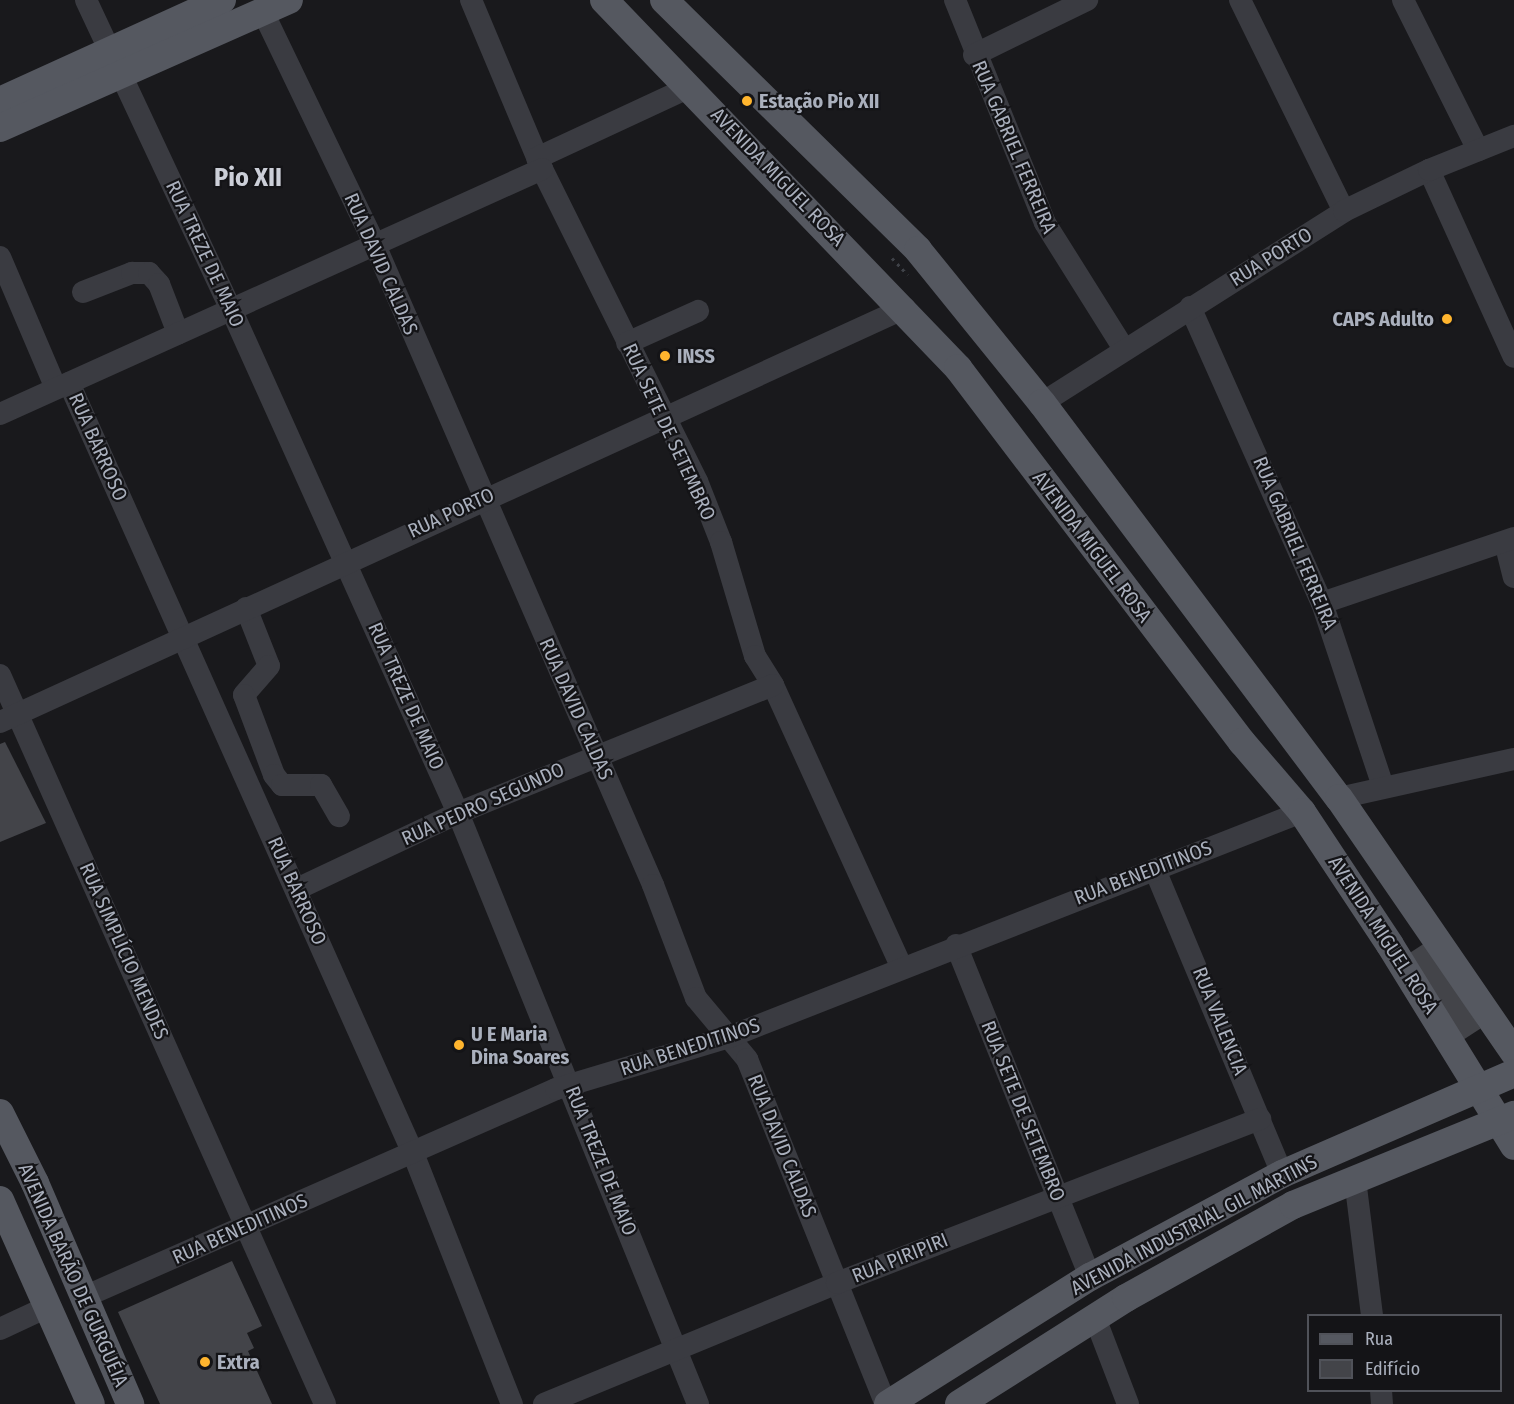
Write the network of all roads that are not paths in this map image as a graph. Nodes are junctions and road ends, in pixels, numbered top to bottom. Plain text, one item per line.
1 (86, 0) edge
2 (222, 0) edge
3 (289, 0) edge
4 (471, 0) edge
5 (604, 0) edge
6 (664, 0) edge
7 (955, 0) edge
8 (1087, 0) edge
9 (1240, 0) edge
10 (1403, 0) edge
11 (263, 12) junction
12 (975, 55) junction
13 (116, 64) junction
14 (690, 87) junction
15 (0, 101) edge
16 (0, 128) edge
17 (1514, 136) edge
18 (1478, 150) junction
19 (540, 164) junction
20 (1429, 170) junction
21 (1344, 211) junction
22 (375, 245) junction
23 (0, 257) edge
24 (82, 292) dead end
25 (1190, 307) junction
26 (905, 308) junction
27 (231, 309) junction
28 (698, 311) dead end
29 (178, 333) junction
30 (627, 343) junction
31 (1124, 349) junction
32 (1514, 357) edge
33 (63, 385) junction
34 (1042, 403) junction
35 (0, 414) edge
36 (665, 418) junction
37 (483, 498) junction
38 (1509, 540) edge
39 (346, 561) junction
40 (1514, 577) edge
41 (1322, 603) junction
42 (246, 608) junction
43 (182, 638) junction
44 (0, 675) edge
45 (772, 685) junction
46 (9, 718) edge
47 (596, 755) junction
48 (1514, 759) edge
49 (1383, 786) junction
50 (1339, 798) junction
51 (1302, 812) junction
52 (458, 813) junction
53 (339, 816) dead end
54 (1155, 870) junction
55 (297, 889) junction
56 (956, 945) junction
57 (901, 966) junction
58 (729, 1037) junction
59 (1514, 1053) edge
60 (1514, 1073) edge
61 (570, 1083) junction
62 (1481, 1089) junction
63 (0, 1113) edge
64 (1508, 1118) edge
65 (1260, 1119) junction
66 (1514, 1146) edge
67 (412, 1153) junction
68 (1282, 1174) junction
69 (1355, 1179) junction
70 (1056, 1196) junction
71 (0, 1200) edge
72 (248, 1227) junction
73 (1090, 1277) junction
74 (837, 1283) junction
75 (84, 1297) junction
76 (47, 1307) junction
77 (1372, 1314) edge
78 (1095, 1318) junction
79 (0, 1329) edge
80 (676, 1348) junction
81 (946, 1370) junction
82 (962, 1402) edge
83 (91, 1404) edge
84 (130, 1404) edge
85 (325, 1404) edge
86 (512, 1404) edge
87 (544, 1404) edge
88 (698, 1404) edge
89 (887, 1404) edge
90 (1128, 1404) edge

1 - 13 street, RUA TREZE DE MAIO
2 - 13 main road
3 - 11 main road
4 - 19 street, RUA SETE DE SETEMBRO
5 - 14 main road, AVENIDA MIGUEL ROSA
6 - 34 main road, AVENIDA MIGUEL ROSA
7 - 12 street, RUA GABRIEL FERREIRA
8 - 12 street
9 - 21 street
10 - 18 street
11 - 13 main road
11 - 22 street, RUA DAVID CALDAS
12 - 31 street, RUA GABRIEL FERREIRA
13 - 15 main road
13 - 16 main road
13 - 27 street, RUA TREZE DE MAIO
14 - 19 street
14 - 26 main road, AVENIDA MIGUEL ROSA
17 - 18 street, RUA PORTO
18 - 20 street, RUA PORTO
19 - 22 street
19 - 30 street, RUA SETE DE SETEMBRO
20 - 21 street, RUA PORTO
20 - 32 street
21 - 25 street, RUA PORTO
22 - 27 street
22 - 37 street, RUA DAVID CALDAS
23 - 33 street, RUA BARROSO
24 - 29 street
25 - 31 street, RUA PORTO
25 - 41 street, RUA GABRIEL FERREIRA
26 - 36 street, RUA PORTO
26 - 51 main road, AVENIDA MIGUEL ROSA
27 - 29 street
27 - 39 street, RUA TREZE DE MAIO
28 - 30 street
29 - 33 street
30 - 36 street, RUA SETE DE SETEMBRO
31 - 34 street, RUA PORTO
33 - 35 street
33 - 43 street, RUA BARROSO
34 - 50 main road, AVENIDA MIGUEL ROSA
36 - 37 street, RUA PORTO
36 - 45 street, RUA SETE DE SETEMBRO
37 - 39 street, RUA PORTO
37 - 47 street, RUA DAVID CALDAS
38 - 40 street
38 - 41 street
39 - 42 street, RUA PORTO
39 - 52 street, RUA TREZE DE MAIO
41 - 49 street, RUA GABRIEL FERREIRA
42 - 43 street, RUA PORTO
42 - 53 street
43 - 46 street, RUA PORTO
43 - 55 street, RUA BARROSO
44 - 46 street, RUA SIMPLÍCIO MENDES
45 - 47 street, RUA PEDRO SEGUNDO
45 - 57 street, RUA SETE DE SETEMBRO
46 - 72 street, RUA SIMPLÍCIO MENDES
47 - 52 street, RUA PEDRO SEGUNDO
47 - 58 street, RUA DAVID CALDAS
48 - 49 street
49 - 50 street
50 - 59 main road, AVENIDA MIGUEL ROSA
51 - 54 street, RUA BENEDITINOS
51 - 62 main road, AVENIDA MIGUEL ROSA
52 - 55 street, RUA PEDRO SEGUNDO
52 - 61 street, RUA TREZE DE MAIO
54 - 56 street, RUA BENEDITINOS
54 - 65 street, RUA VALENCIA
55 - 67 street, RUA BARROSO
56 - 57 street, RUA BENEDITINOS
56 - 70 street, RUA SETE DE SETEMBRO
57 - 58 street, RUA BENEDITINOS
58 - 61 street, RUA BENEDITINOS
58 - 74 street, RUA DAVID CALDAS
60 - 62 main road, AVENIDA INDUSTRIAL GIL MARTINS
61 - 67 street, RUA BENEDITINOS
61 - 80 street, RUA TREZE DE MAIO
62 - 64 main road, AVENIDA MIGUEL ROSA
62 - 68 main road, AVENIDA INDUSTRIAL GIL MARTINS
63 - 75 main road, AVENIDA BARÃO DE GURGUÉIA
64 - 66 main road, AVENIDA MIGUEL ROSA
64 - 69 main road, AVENIDA INDUSTRIAL GIL MARTINS
65 - 68 street, RUA VALENCIA
65 - 70 street, RUA PIRIPIRI
67 - 72 street, RUA BENEDITINOS
67 - 86 street, RUA BARROSO
68 - 73 main road, AVENIDA INDUSTRIAL GIL MARTINS
69 - 77 street
69 - 78 main road, AVENIDA INDUSTRIAL GIL MARTINS
70 - 73 street, RUA SETE DE SETEMBRO
70 - 74 street, RUA PIRIPIRI
71 - 76 main road, AVENIDA BARÃO DE GURGUÉIA
72 - 75 street, RUA BENEDITINOS
72 - 85 street, RUA SIMPLÍCIO MENDES
73 - 81 main road, AVENIDA INDUSTRIAL GIL MARTINS
74 - 80 street, RUA PIRIPIRI
74 - 89 street, RUA DAVID CALDAS
75 - 84 main road, AVENIDA BARÃO DE GURGUÉIA
76 - 79 street
76 - 83 main road, AVENIDA BARÃO DE GURGUÉIA
78 - 82 main road, AVENIDA INDUSTRIAL GIL MARTINS
78 - 90 street
80 - 87 street, RUA PIRIPIRI
80 - 88 street, RUA TREZE DE MAIO
81 - 82 main road
81 - 89 main road, AVENIDA INDUSTRIAL GIL MARTINS

